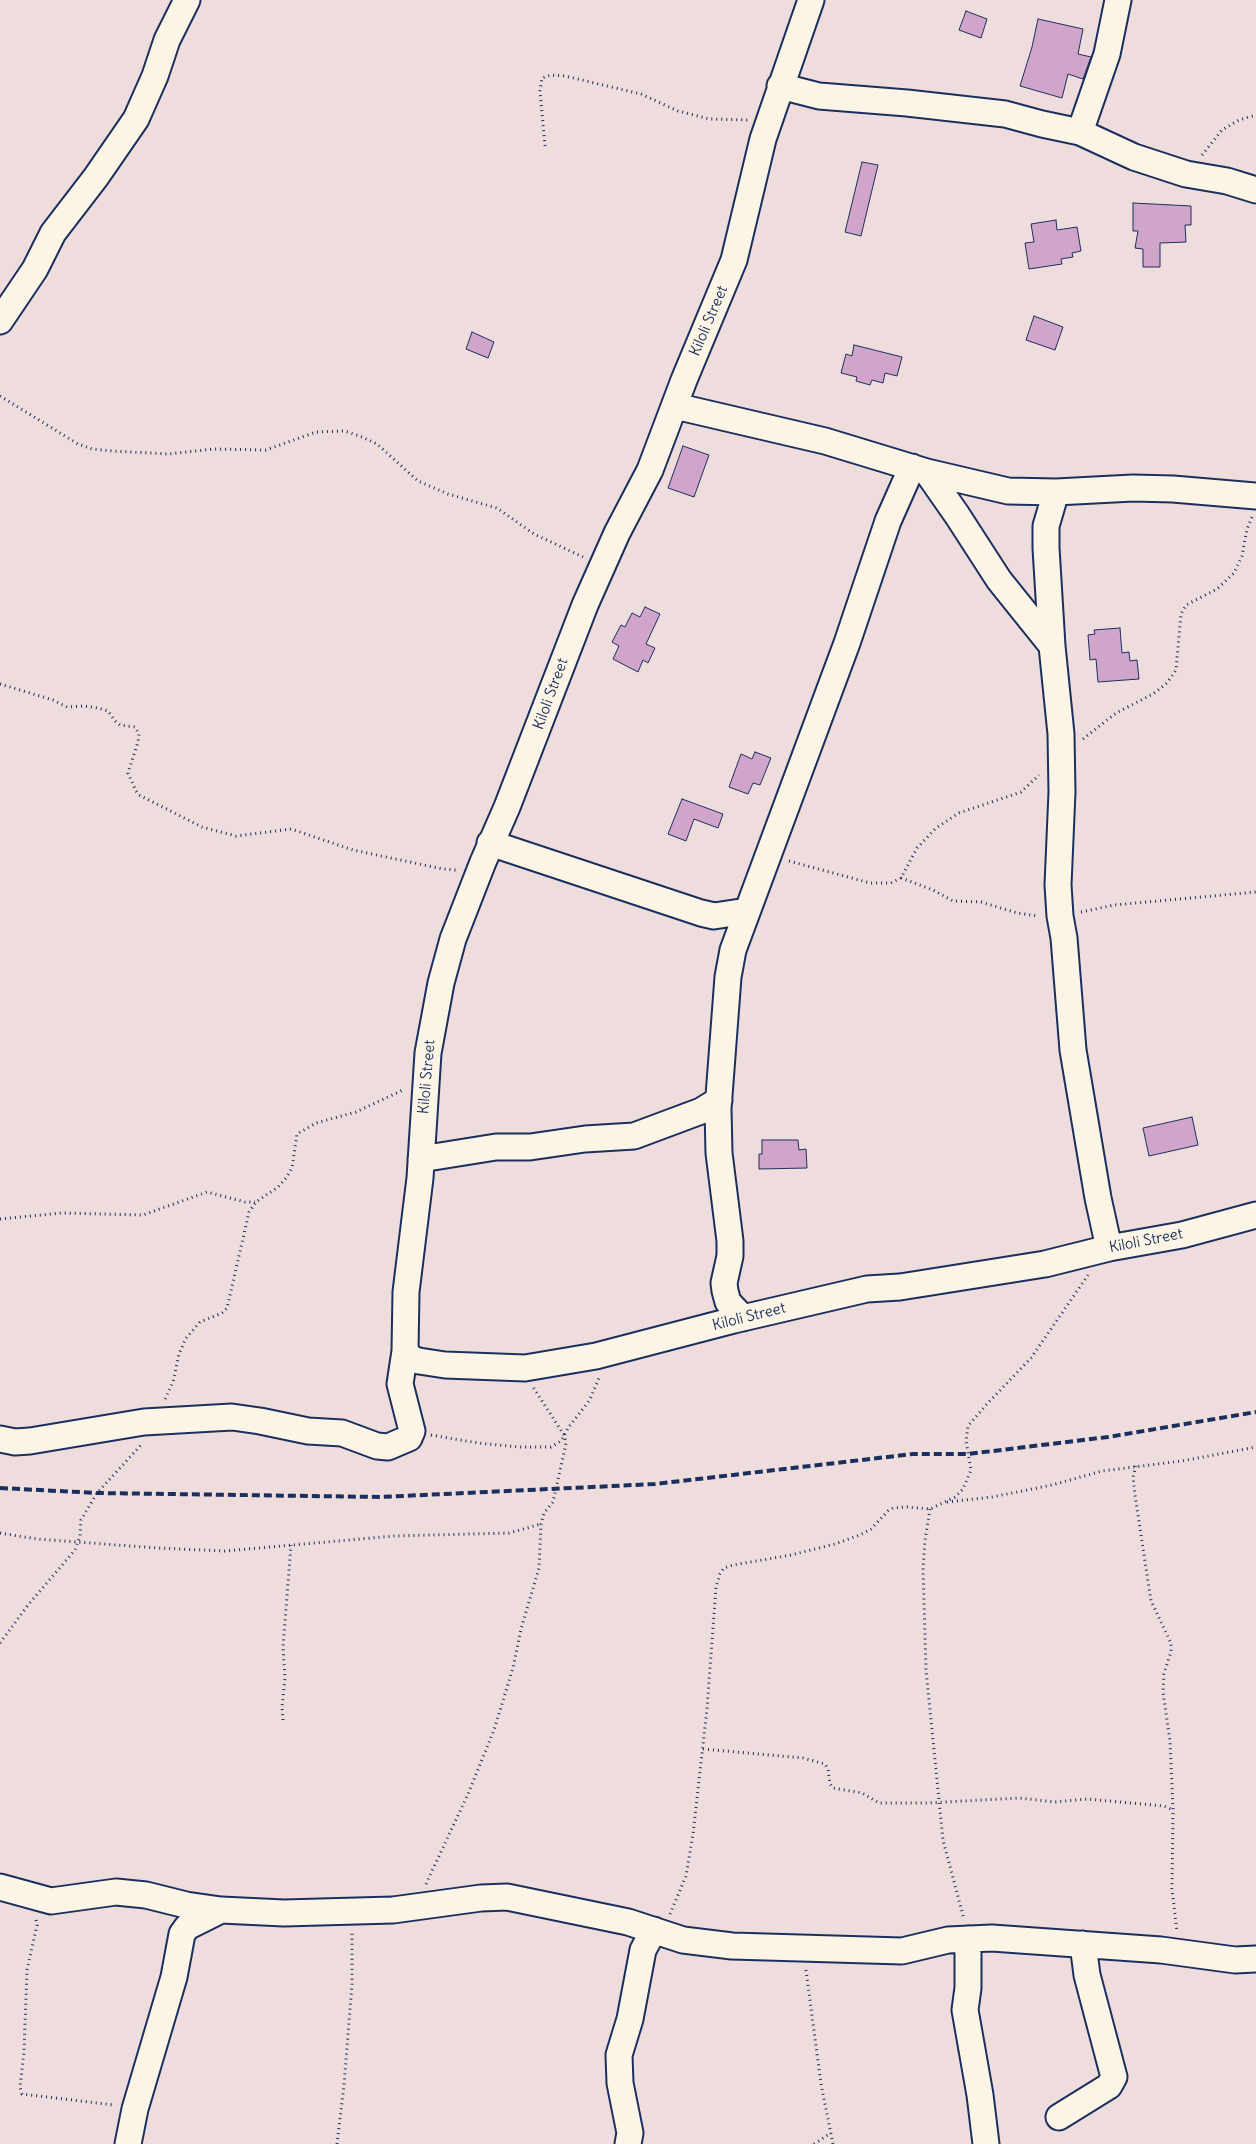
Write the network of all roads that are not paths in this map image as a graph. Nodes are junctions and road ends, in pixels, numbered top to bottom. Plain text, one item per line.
1 (187, 0) edge
2 (811, 0) edge
3 (1118, 0) edge
4 (780, 86) junction
5 (1080, 132) junction
6 (1256, 190) edge
7 (0, 321) edge
8 (675, 406) junction
9 (919, 470) junction
10 (1056, 492) junction
11 (1256, 496) edge
12 (1052, 646) junction
13 (487, 853) junction
14 (747, 911) junction
15 (719, 1100) junction
16 (421, 1159) junction
17 (1256, 1215) edge
18 (1109, 1248) junction
19 (743, 1318) junction
20 (405, 1351) junction
21 (0, 1440) edge
22 (0, 1887) edge
23 (221, 1910) junction
24 (654, 1930) junction
25 (968, 1939) junction
26 (1083, 1944) junction
27 (1256, 1960) edge
28 (1059, 2116) dead end
29 (128, 2144) edge
30 (628, 2144) edge
31 (986, 2144) edge

1 - 7 street
2 - 4 street, Kiloli Street
3 - 5 street
4 - 5 street
4 - 8 street, Kiloli Street
5 - 6 street
8 - 9 street
8 - 13 street, Kiloli Street
9 - 10 street
9 - 12 street
9 - 14 street
10 - 11 street
10 - 12 street
12 - 18 street
13 - 14 street
13 - 16 street, Kiloli Street
14 - 15 street
15 - 16 street
15 - 19 street
16 - 20 street, Kiloli Street
17 - 18 street, Kiloli Street
18 - 19 street, Kiloli Street
19 - 20 street, Kiloli Street
20 - 21 street
22 - 23 street
23 - 24 street
23 - 29 street
24 - 25 street
24 - 30 street
25 - 26 street
25 - 31 street
26 - 27 street
26 - 28 street

